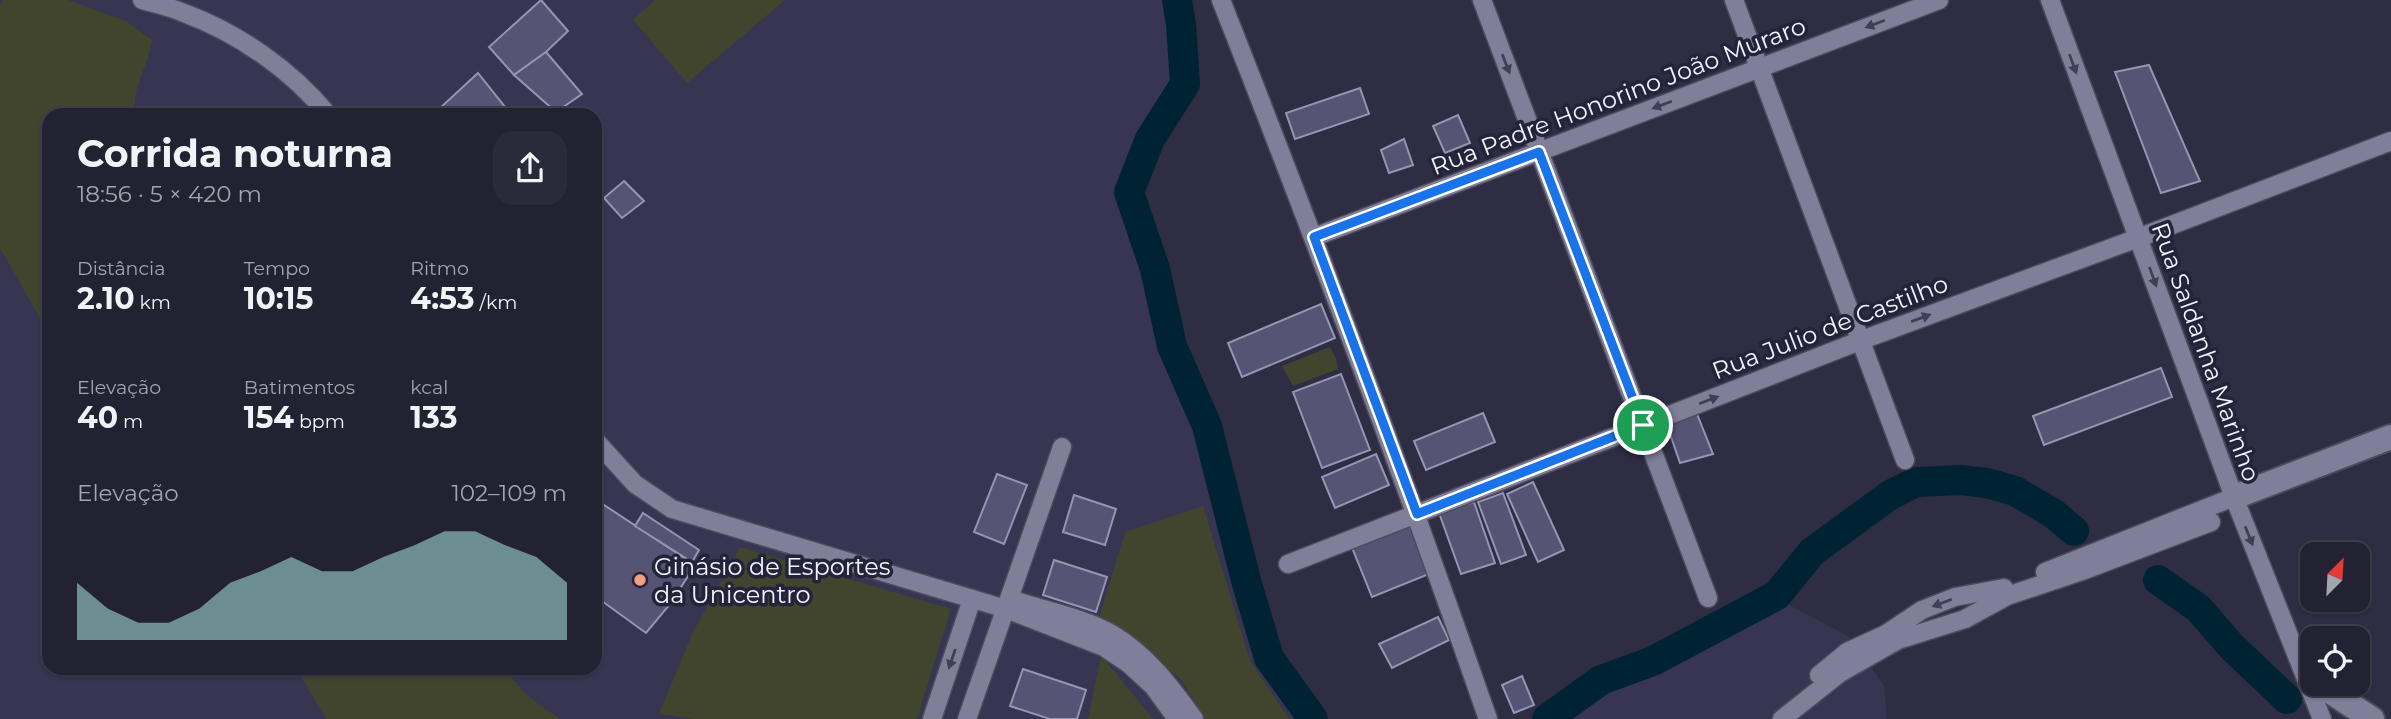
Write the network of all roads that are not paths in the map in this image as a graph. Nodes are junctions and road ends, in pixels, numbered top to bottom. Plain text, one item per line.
1 (142, 0) edge
2 (1221, 0) edge
3 (1482, 0) edge
4 (1734, 0) edge
5 (1938, 0) edge
6 (2050, 0) edge
7 (1760, 68) junction
8 (323, 108) edge
9 (2391, 141) edge
10 (1539, 152) junction
11 (1314, 237) junction
12 (2138, 238) junction
13 (1862, 340) junction
14 (1643, 425) junction
15 (2391, 437) edge
16 (1062, 447) dead end
17 (602, 448) edge
18 (1905, 460) dead end
19 (2234, 497) junction
20 (1417, 514) junction
21 (2211, 522) dead end
22 (1288, 564) dead end
23 (1708, 598) dead end
24 (972, 599) junction
25 (1008, 604) junction
26 (2300, 651) edge
27 (2316, 696) edge
28 (2338, 696) edge
29 (932, 719) edge
30 (967, 719) edge
31 (1177, 719) edge
32 (1195, 719) edge
33 (1488, 719) edge
34 (1769, 719) edge
35 (1782, 719) edge
36 (2322, 719) edge
37 (2372, 719) edge

1 - 8 street
2 - 11 street
3 -> 10 street
4 - 7 street
5 -> 7 street, Rua Padre Honorino João Muraro
6 -> 12 street, Rua Saldanha Marinho
7 -> 10 street, Rua Padre Honorino João Muraro
7 - 13 street
9 - 12 street, Rua Julio de Castilho
10 - 11 street, Rua Padre Honorino João Muraro
10 - 14 street
11 - 20 street
13 -> 12 street, Rua Julio de Castilho
12 -> 19 street, Rua Saldanha Marinho
14 -> 13 street, Rua Julio de Castilho
13 - 18 street
14 - 20 street, Rua Julio de Castilho
14 - 23 street
15 - 19 street
16 - 25 street
17 - 24 street
19 -> 26 street, Rua Saldanha Marinho
19 - 34 street
20 - 22 street, Rua Julio de Castilho
20 - 33 street
21 - 35 street
24 - 25 street
24 -> 29 street
25 - 30 street
25 - 31 street
25 - 32 street
27 - 36 street, Rua Saldanha Marinho
28 - 37 street

